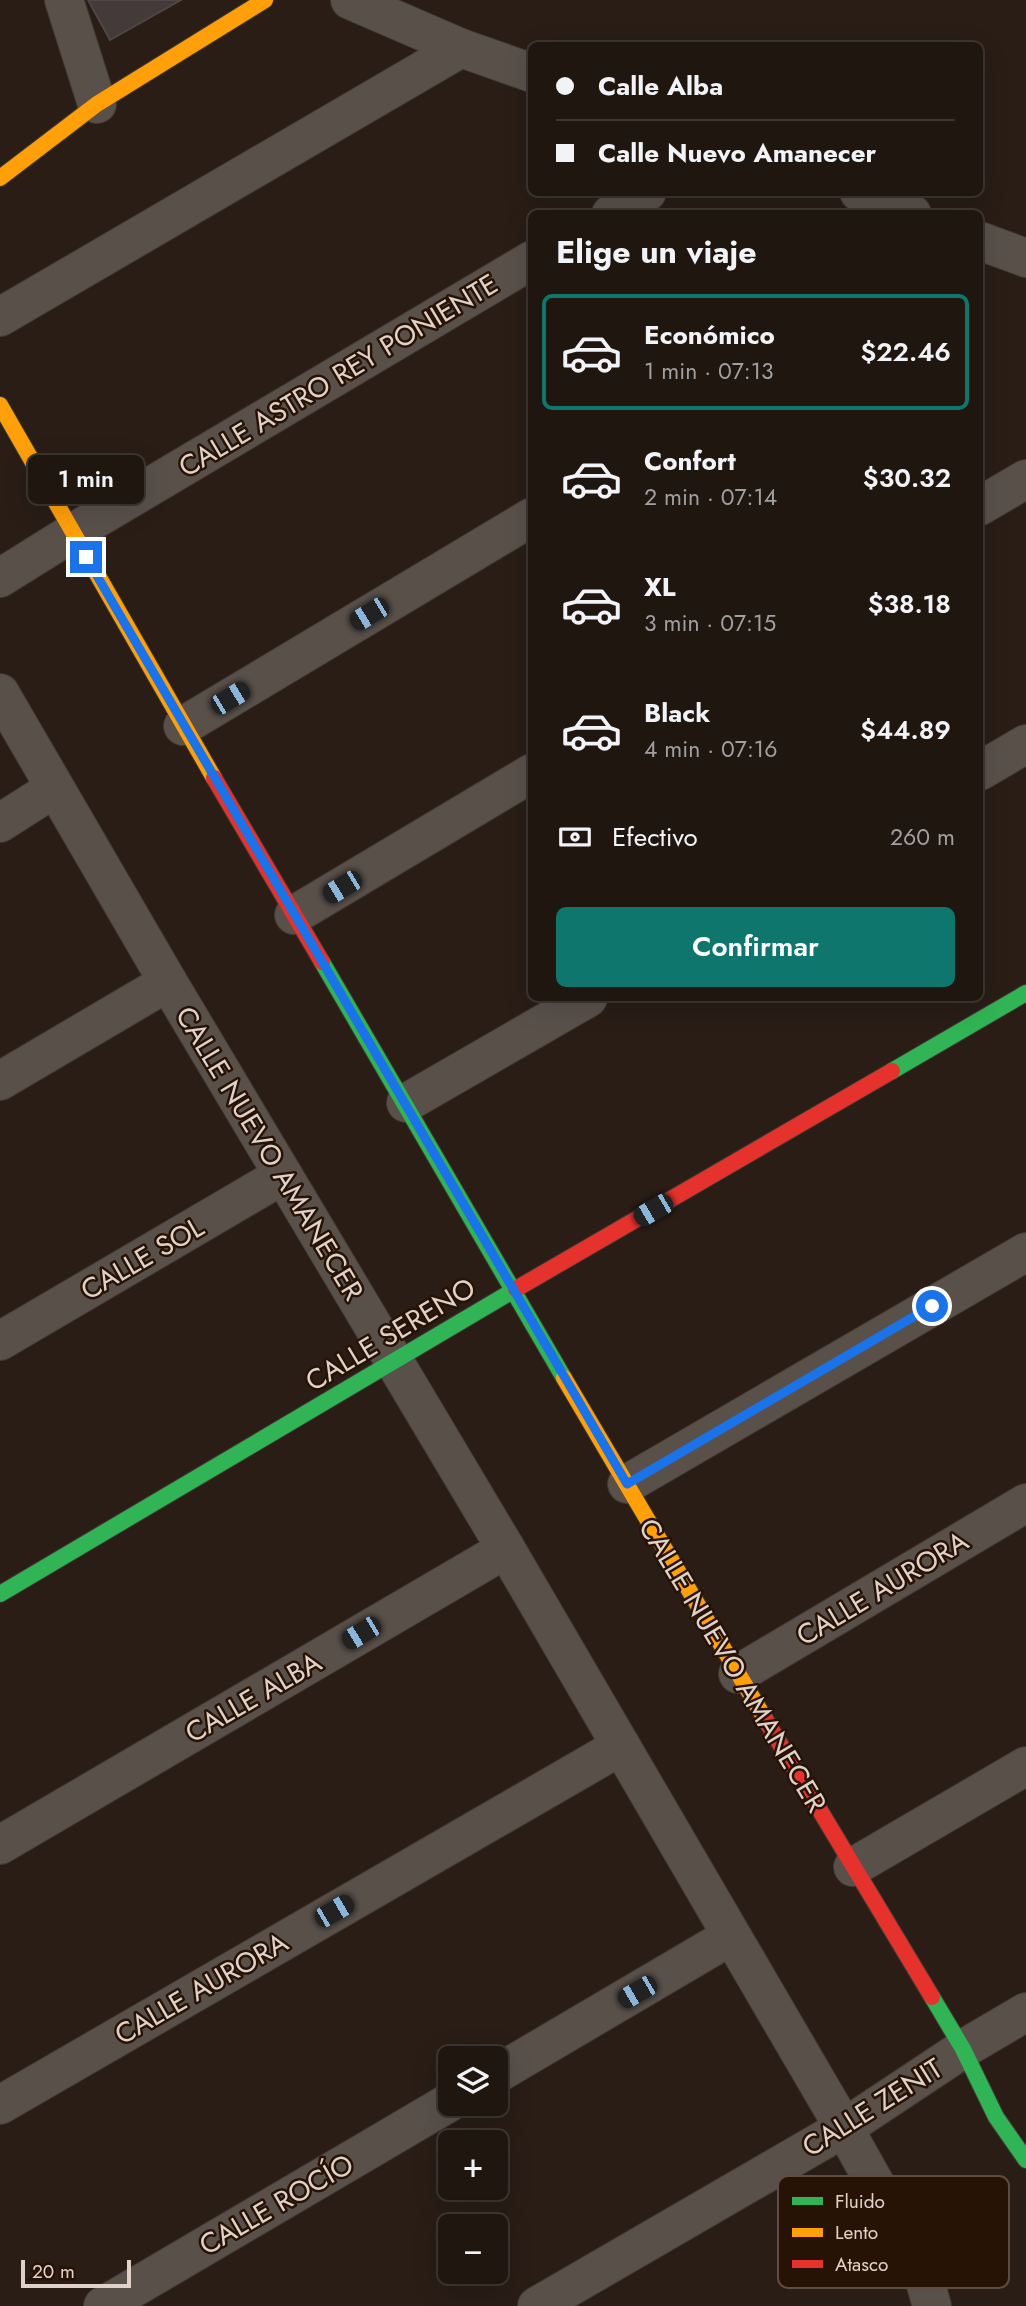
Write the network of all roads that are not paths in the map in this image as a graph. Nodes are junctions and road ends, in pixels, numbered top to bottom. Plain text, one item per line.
1 (64, 0) edge
2 (264, 0) edge
3 (350, 0) edge
4 (461, 48) junction
5 (528, 72) edge
6 (97, 104) junction
7 (0, 178) edge
8 (640, 196) edge
9 (869, 196) edge
10 (618, 210) edge
11 (902, 210) edge
12 (983, 244) edge
13 (1026, 258) edge
14 (528, 262) edge
15 (0, 317) edge
16 (0, 405) edge
17 (1026, 479) edge
18 (983, 504) edge
19 (528, 519) edge
20 (72, 533) junction
21 (0, 578) edge
22 (0, 694) edge
23 (183, 726) junction
24 (1026, 744) edge
25 (983, 769) edge
26 (528, 775) edge
27 (55, 788) junction
28 (0, 822) edge
29 (294, 915) junction
30 (168, 982) junction
31 (1026, 993) edge
32 (583, 1001) edge
33 (0, 1081) edge
34 (406, 1103) junction
35 (283, 1175) junction
36 (1026, 1252) edge
37 (513, 1292) junction
38 (0, 1341) edge
39 (395, 1362) junction
40 (627, 1484) junction
41 (1026, 1503) edge
42 (506, 1549) junction
43 (0, 1594) edge
44 (738, 1674) junction
45 (621, 1746) junction
46 (1026, 1766) edge
47 (0, 1845) edge
48 (853, 1867) junction
49 (731, 1936) junction
50 (1026, 2012) edge
51 (963, 2049) junction
52 (508, 2067) edge
53 (0, 2105) edge
54 (438, 2109) edge
55 (844, 2128) junction
56 (1026, 2160) edge
57 (871, 2176) edge
58 (927, 2288) edge
59 (103, 2306) edge
60 (537, 2306) edge
61 (932, 2306) edge

1 - 6 street
2 - 6 street
3 - 4 street
4 - 5 street
4 - 15 street
6 - 7 street
8 - 10 street
9 - 11 street
12 - 13 street
14 - 20 street, CALLE ASTRO REY PONIENTE
16 - 20 street, CALLE NUEVO AMANECER
17 - 18 street
19 - 23 street
20 - 21 street, CALLE ASTRO REY PONIENTE
20 - 23 street, CALLE NUEVO AMANECER
22 - 27 street, CALLE NUEVO AMANECER
23 - 29 street, CALLE NUEVO AMANECER
24 - 25 street
26 - 29 street
27 - 28 street
27 - 30 street, CALLE NUEVO AMANECER
29 - 34 street, CALLE NUEVO AMANECER
30 - 33 street
30 - 35 street, CALLE NUEVO AMANECER
31 - 37 street, CALLE SERENO
32 - 34 street
34 - 37 street, CALLE NUEVO AMANECER
35 - 38 street, CALLE SOL
35 - 39 street, CALLE NUEVO AMANECER
36 - 40 street
37 - 39 street, CALLE SERENO
37 - 40 street, CALLE NUEVO AMANECER
39 - 42 street, CALLE NUEVO AMANECER
39 - 43 street, CALLE SERENO
40 - 44 street, CALLE NUEVO AMANECER
41 - 44 street, CALLE AURORA
42 - 45 street, CALLE NUEVO AMANECER
42 - 47 street, CALLE ALBA
44 - 48 street, CALLE NUEVO AMANECER
45 - 49 street, CALLE NUEVO AMANECER
45 - 53 street, CALLE AURORA
46 - 48 street
48 - 51 street, CALLE NUEVO AMANECER
49 - 52 street
49 - 55 street, CALLE NUEVO AMANECER
50 - 51 street, CALLE ZENIT
51 - 55 street, CALLE ZENIT
51 - 56 street, CALLE NUEVO AMANECER
54 - 59 street, CALLE ROCÍO
55 - 57 street, CALLE NUEVO AMANECER
55 - 60 street, CALLE ZENIT
58 - 61 street, CALLE NUEVO AMANECER

